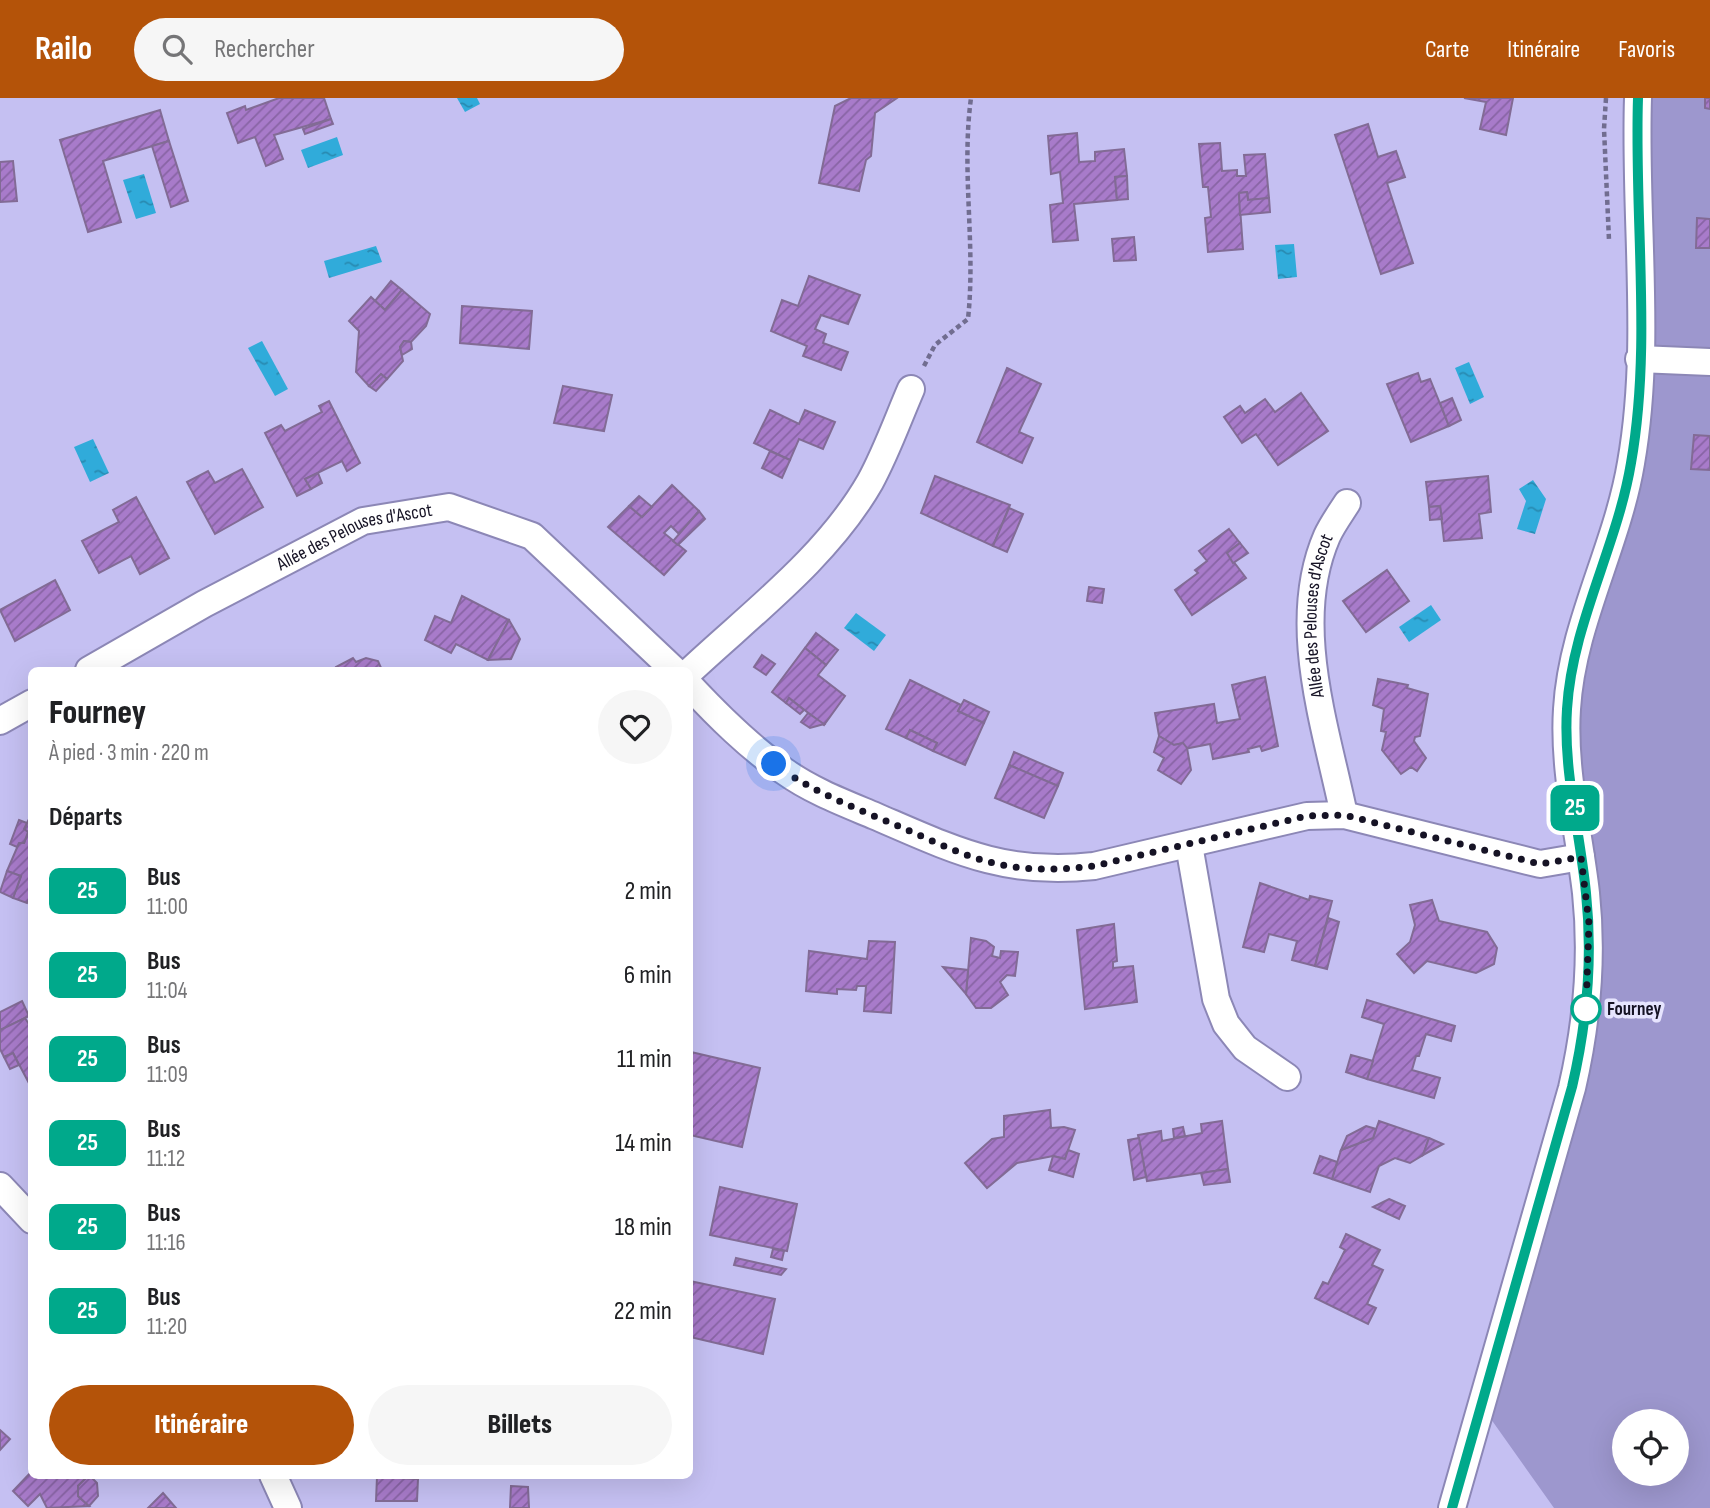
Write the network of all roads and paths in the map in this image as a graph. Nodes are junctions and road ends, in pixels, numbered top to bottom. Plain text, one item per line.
1 (971, 98) edge
2 (1638, 98) edge
3 (1639, 359) junction
4 (1710, 362) edge
5 (911, 388) joint
6 (1347, 503) dead end
7 (94, 667) edge
8 (671, 667) edge
9 (693, 668) edge
10 (693, 688) edge
11 (28, 705) edge
12 (0, 722) edge
13 (1344, 815) junction
14 (1189, 845) junction
15 (1581, 857) junction
16 (1287, 1077) dead end
17 (0, 1186) edge
18 (28, 1216) edge
19 (275, 1479) edge
20 (288, 1508) edge
21 (1452, 1508) edge

1 - 5 path
2 - 3 street
3 - 4 street
3 - 15 street
5 - 9 street
6 - 13 street, Allée des Pelouses d'Ascot
7 - 8 street, Allée des Pelouses d'Ascot
10 - 14 street
11 - 12 street
13 - 14 street
13 - 15 street
14 - 16 street
15 - 21 street
17 - 18 street
19 - 20 street

